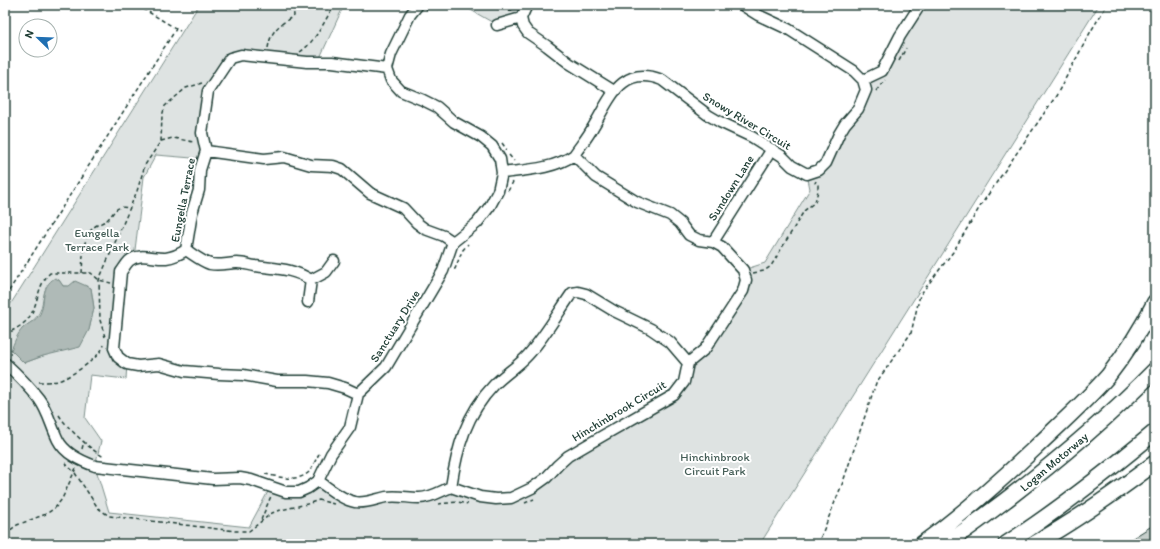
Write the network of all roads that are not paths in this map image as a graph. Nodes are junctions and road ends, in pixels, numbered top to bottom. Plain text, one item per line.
1 (742, 5) edge
2 (920, 5) edge
3 (421, 9) edge
4 (524, 10) edge
5 (497, 25) dead end
6 (387, 69) junction
7 (863, 80) junction
8 (614, 91) junction
9 (205, 146) junction
10 (772, 149) junction
11 (574, 155) junction
12 (502, 173) junction
13 (453, 242) junction
14 (713, 242) junction
15 (186, 250) junction
16 (334, 261) dead end
17 (311, 280) junction
18 (308, 302) dead end
19 (1155, 302) edge
20 (5, 363) edge
21 (688, 363) junction
22 (1155, 370) edge
23 (358, 394) junction
24 (1155, 432) edge
25 (1155, 463) edge
26 (318, 481) junction
27 (451, 487) junction
28 (922, 544) edge
29 (946, 544) edge
30 (1006, 544) edge
31 (1034, 544) edge

1 - 7 street
2 - 7 street
3 - 6 street
4 - 5 street
4 - 8 street
6 - 9 street, Eungella Terrace
6 - 12 street
7 - 10 street, Snowy River Circuit
8 - 10 street, Snowy River Circuit
8 - 11 street, Snowy River Circuit
9 - 13 street
9 - 15 street, Eungella Terrace
10 - 14 street, Sundown Lane
11 - 12 street
11 - 14 street
12 - 13 street
13 - 23 street, Sanctuary Drive
14 - 21 street
15 - 17 street
15 - 23 street, Eungella Terrace
16 - 17 street
17 - 18 street
19 - 28 highway
20 - 26 street
21 - 27 street, Hinchinbrook Circuit
21 - 27 street
22 - 29 highway, Logan Motorway
23 - 26 street
24 - 30 highway
25 - 31 highway
26 - 27 street

